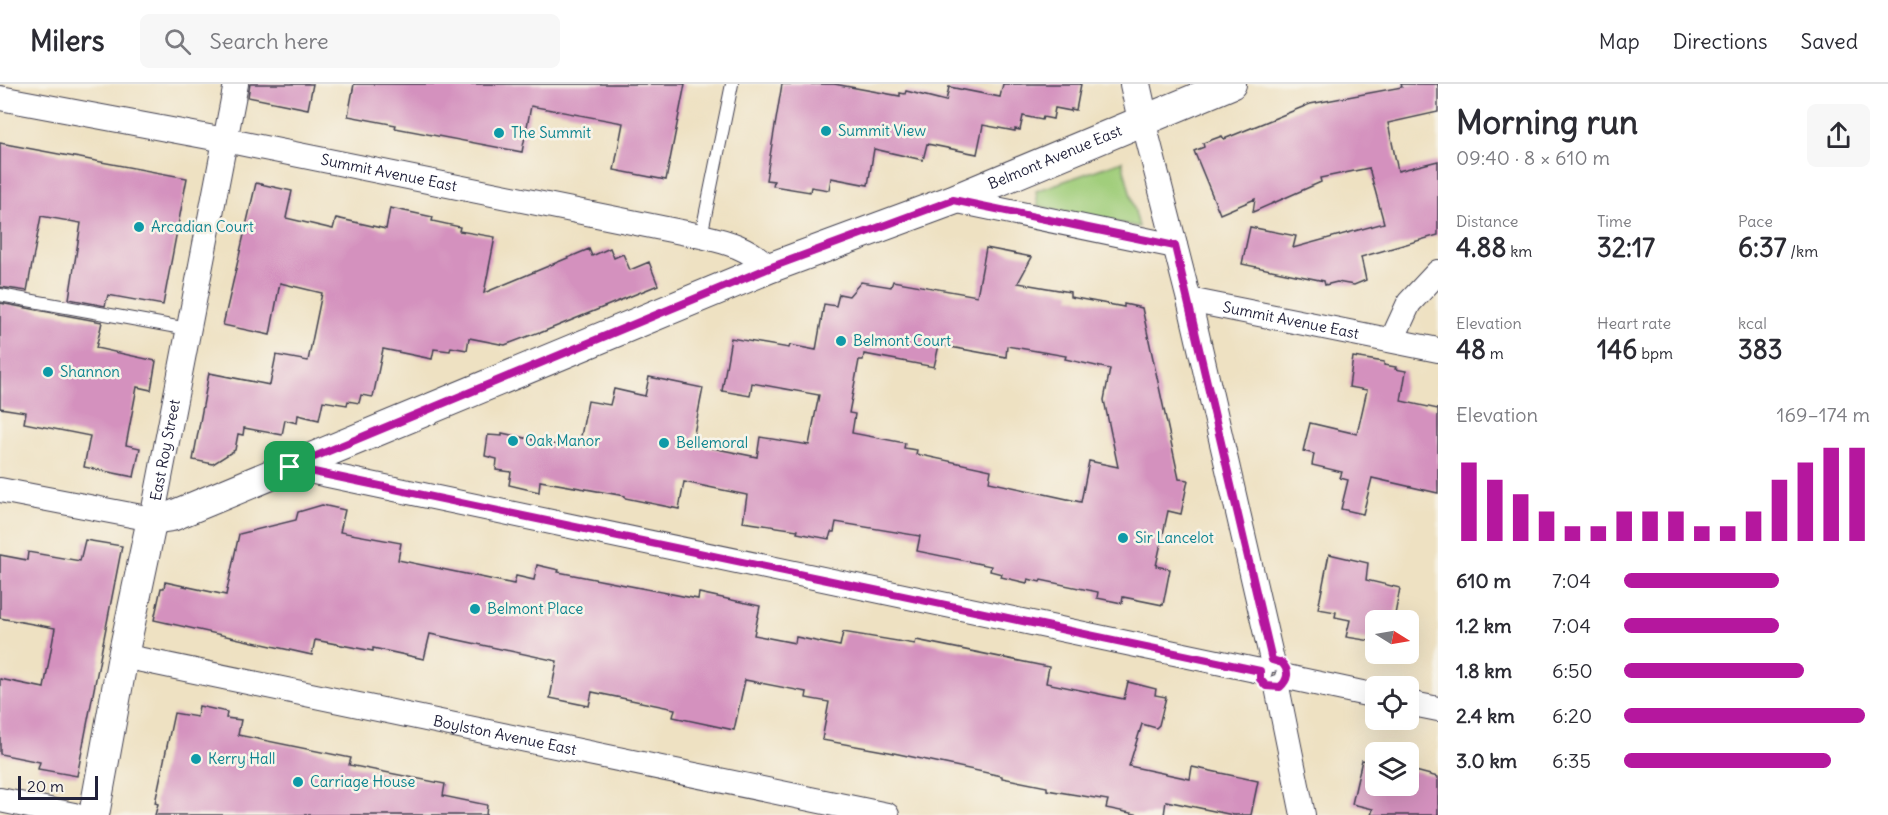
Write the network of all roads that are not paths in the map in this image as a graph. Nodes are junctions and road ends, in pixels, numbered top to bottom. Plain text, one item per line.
1 (236, 84) edge
2 (732, 84) edge
3 (1135, 84) edge
4 (1231, 84) edge
5 (0, 98) edge
6 (1143, 120) junction
7 (225, 140) junction
8 (953, 200) junction
9 (701, 236) junction
10 (1175, 246) junction
11 (769, 268) junction
12 (1438, 273) edge
13 (0, 295) edge
14 (1189, 300) junction
15 (188, 329) junction
16 (1392, 340) junction
17 (1438, 350) edge
18 (290, 467) junction
19 (0, 490) edge
20 (152, 519) junction
21 (123, 656) junction
22 (1274, 674) junction
23 (1365, 694) edge
24 (1419, 705) edge
25 (1438, 709) edge
26 (0, 800) edge
27 (882, 814) edge
28 (74, 815) edge
29 (94, 815) edge
30 (1303, 815) edge

1 - 7 street, East Roy Street
2 - 9 lane
3 - 6 street
4 - 6 street, Belmont Avenue East
5 - 7 street, Summit Avenue East
6 - 8 street, Belmont Avenue East
6 - 10 street
7 - 9 street, Summit Avenue East
7 - 15 street, East Roy Street
8 - 10 street
8 - 11 street, Belmont Avenue East
9 - 11 street, Summit Avenue East
10 - 14 street
11 - 18 street, Belmont Avenue East
12 - 16 street
13 - 15 lane
14 - 16 street, Summit Avenue East
14 - 22 street
15 - 20 street, East Roy Street
16 - 17 street, Summit Avenue East
18 - 20 street, Belmont Avenue East
18 - 22 street
19 - 20 street, Belmont Avenue East
20 - 21 street, East Roy Street
21 - 27 street, Boylston Avenue East
21 - 29 street, East Roy Street
22 - 23 street
22 - 30 street
24 - 25 street
26 - 28 street

